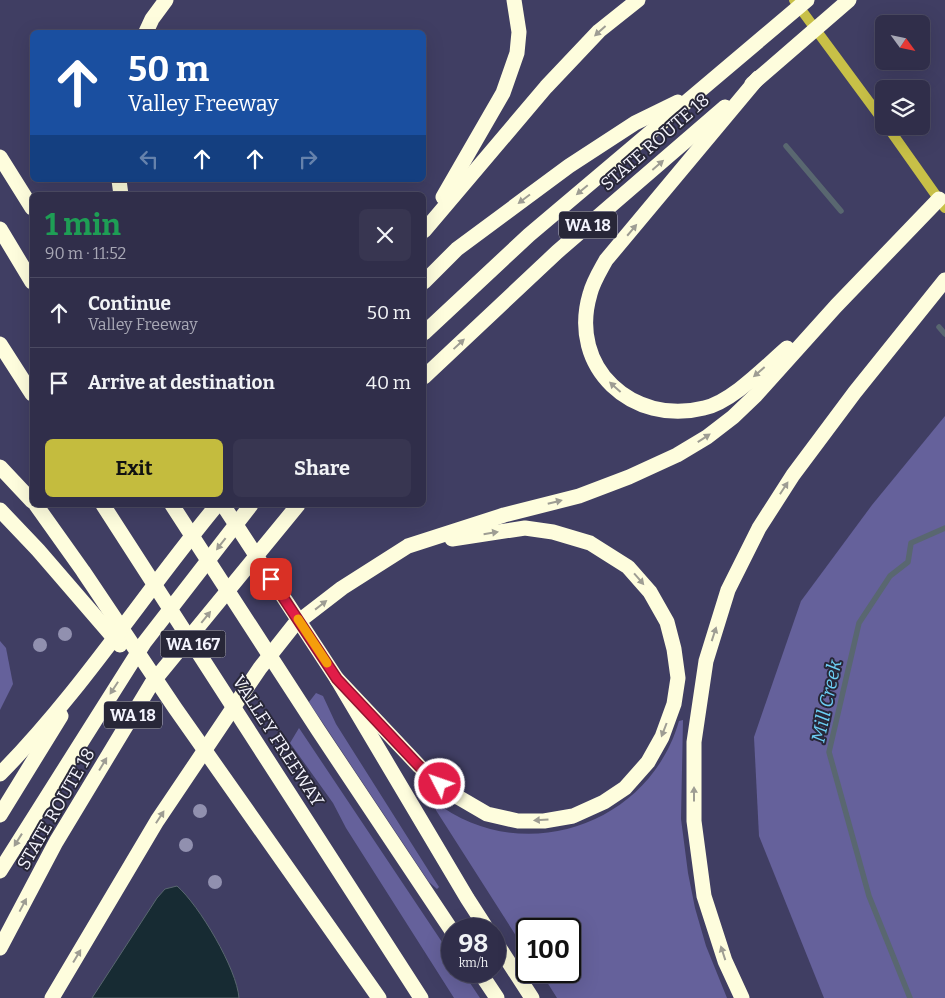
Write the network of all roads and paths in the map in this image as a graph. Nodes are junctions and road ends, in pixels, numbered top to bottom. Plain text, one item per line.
1 (166, 0) edge
2 (514, 0) edge
3 (638, 0) edge
4 (794, 0) edge
5 (807, 0) edge
6 (849, 0) edge
7 (147, 30) edge
8 (758, 78) junction
9 (699, 91) junction
10 (875, 110) edge
11 (893, 135) edge
12 (0, 157) edge
13 (942, 203) edge
14 (30, 205) edge
15 (426, 228) edge
16 (426, 229) edge
17 (0, 230) edge
18 (30, 279) edge
19 (426, 280) edge
20 (945, 280) edge
21 (836, 306) junction
22 (426, 331) edge
23 (0, 344) edge
24 (426, 375) edge
25 (30, 391) edge
26 (0, 467) edge
27 (30, 499) edge
28 (37, 507) edge
29 (104, 507) edge
30 (173, 507) edge
31 (215, 507) edge
32 (224, 507) edge
33 (235, 507) edge
34 (249, 507) edge
35 (296, 507) edge
36 (0, 510) edge
37 (408, 546) junction
38 (260, 562) junction
39 (93, 666) junction
40 (337, 679) junction
41 (175, 708) junction
42 (0, 774) edge
43 (0, 814) edge
44 (0, 871) edge
45 (443, 918) edge
46 (480, 918) edge
47 (0, 948) edge
48 (506, 958) edge
49 (487, 983) edge
50 (52, 998) edge
51 (379, 998) edge
52 (420, 998) edge
53 (497, 998) edge
54 (532, 998) edge
55 (742, 998) edge

1 - 7 highway
2 - 15 highway
3 -> 16 highway
4 - 10 main road
5 - 9 highway, STATE ROUTE 18 / WA 18
6 - 8 highway, STATE ROUTE 18 / WA 18
21 -> 8 highway
24 -> 8 highway, STATE ROUTE 18 / WA 18
9 -> 19 highway
9 -> 22 highway, STATE ROUTE 18 / WA 18
11 - 13 main road
12 - 14 highway
13 - 21 highway
17 - 18 highway
55 -> 20 highway
37 -> 21 highway
23 - 25 highway
26 - 27 highway
28 - 41 highway
29 - 52 highway, VALLEY FREEWAY / WA 167
30 - 45 highway, WA 167
31 - 39 highway
32 - 38 highway
33 - 38 highway
34 -> 44 highway, STATE ROUTE 18 / WA 18
47 -> 35 highway, STATE ROUTE 18 / WA 18
36 - 41 highway
37 -> 40 highway
50 -> 37 highway
38 - 40 highway
39 - 42 highway
39 - 43 highway
40 - 46 highway
41 - 51 highway
48 - 54 highway
49 - 53 highway

